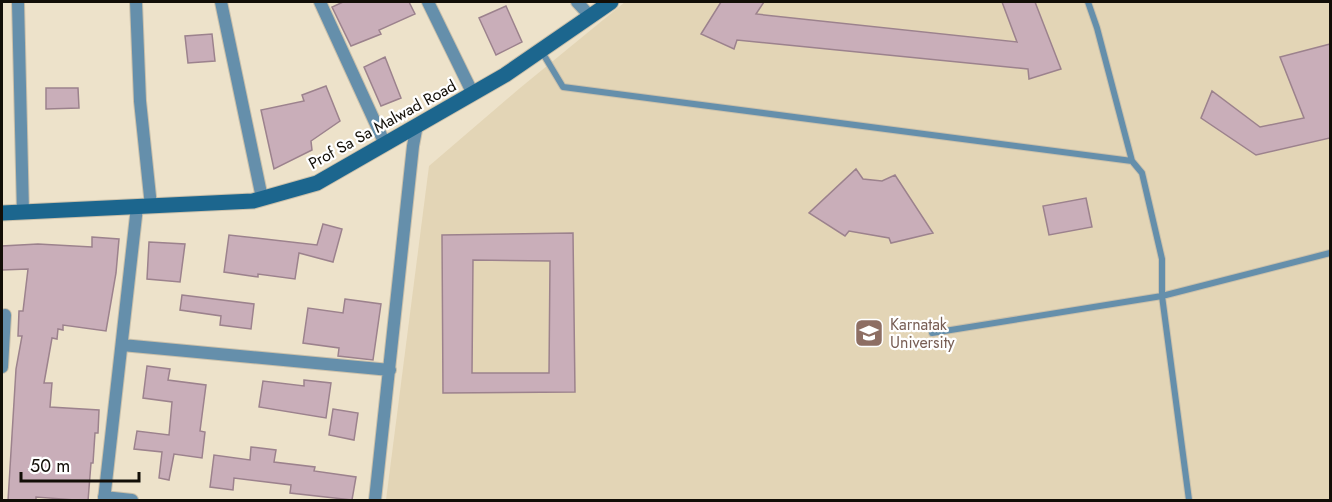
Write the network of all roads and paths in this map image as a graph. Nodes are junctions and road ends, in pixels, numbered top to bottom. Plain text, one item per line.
1 (18, 2) edge
2 (136, 2) edge
3 (221, 2) edge
4 (320, 2) edge
5 (428, 2) edge
6 (578, 2) edge
7 (611, 2) edge
8 (1088, 2) edge
9 (590, 16) junction
10 (541, 50) junction
11 (473, 94) junction
12 (417, 125) junction
13 (385, 144) junction
14 (1132, 161) junction
15 (262, 198) junction
16 (144, 207) junction
17 (2, 213) edge
18 (23, 213) junction
19 (1330, 253) edge
20 (1162, 296) junction
21 (5, 315) dead end
22 (932, 333) dead end
23 (122, 345) junction
24 (2, 368) edge
25 (390, 370) junction
26 (104, 499) edge
27 (132, 501) edge
28 (375, 501) edge
29 (1189, 501) edge

1 - 18 street
2 - 16 street
3 - 15 street
4 - 13 street
5 - 11 street
6 - 9 street
7 - 9 street, Prof Sa Sa Malwad Road
8 - 14 lane
9 - 10 street, Prof Sa Sa Malwad Road
10 - 11 street, Prof Sa Sa Malwad Road
10 - 14 lane
11 - 12 street, Prof Sa Sa Malwad Road
12 - 13 street, Prof Sa Sa Malwad Road
12 - 25 street
13 - 15 street, Prof Sa Sa Malwad Road
14 - 20 lane
15 - 16 street, Prof Sa Sa Malwad Road
16 - 18 street, Prof Sa Sa Malwad Road
16 - 23 street
17 - 18 street, Prof Sa Sa Malwad Road
19 - 20 lane
20 - 22 lane
20 - 29 lane
21 - 24 street
23 - 25 street
23 - 26 street
25 - 28 street
26 - 27 street

